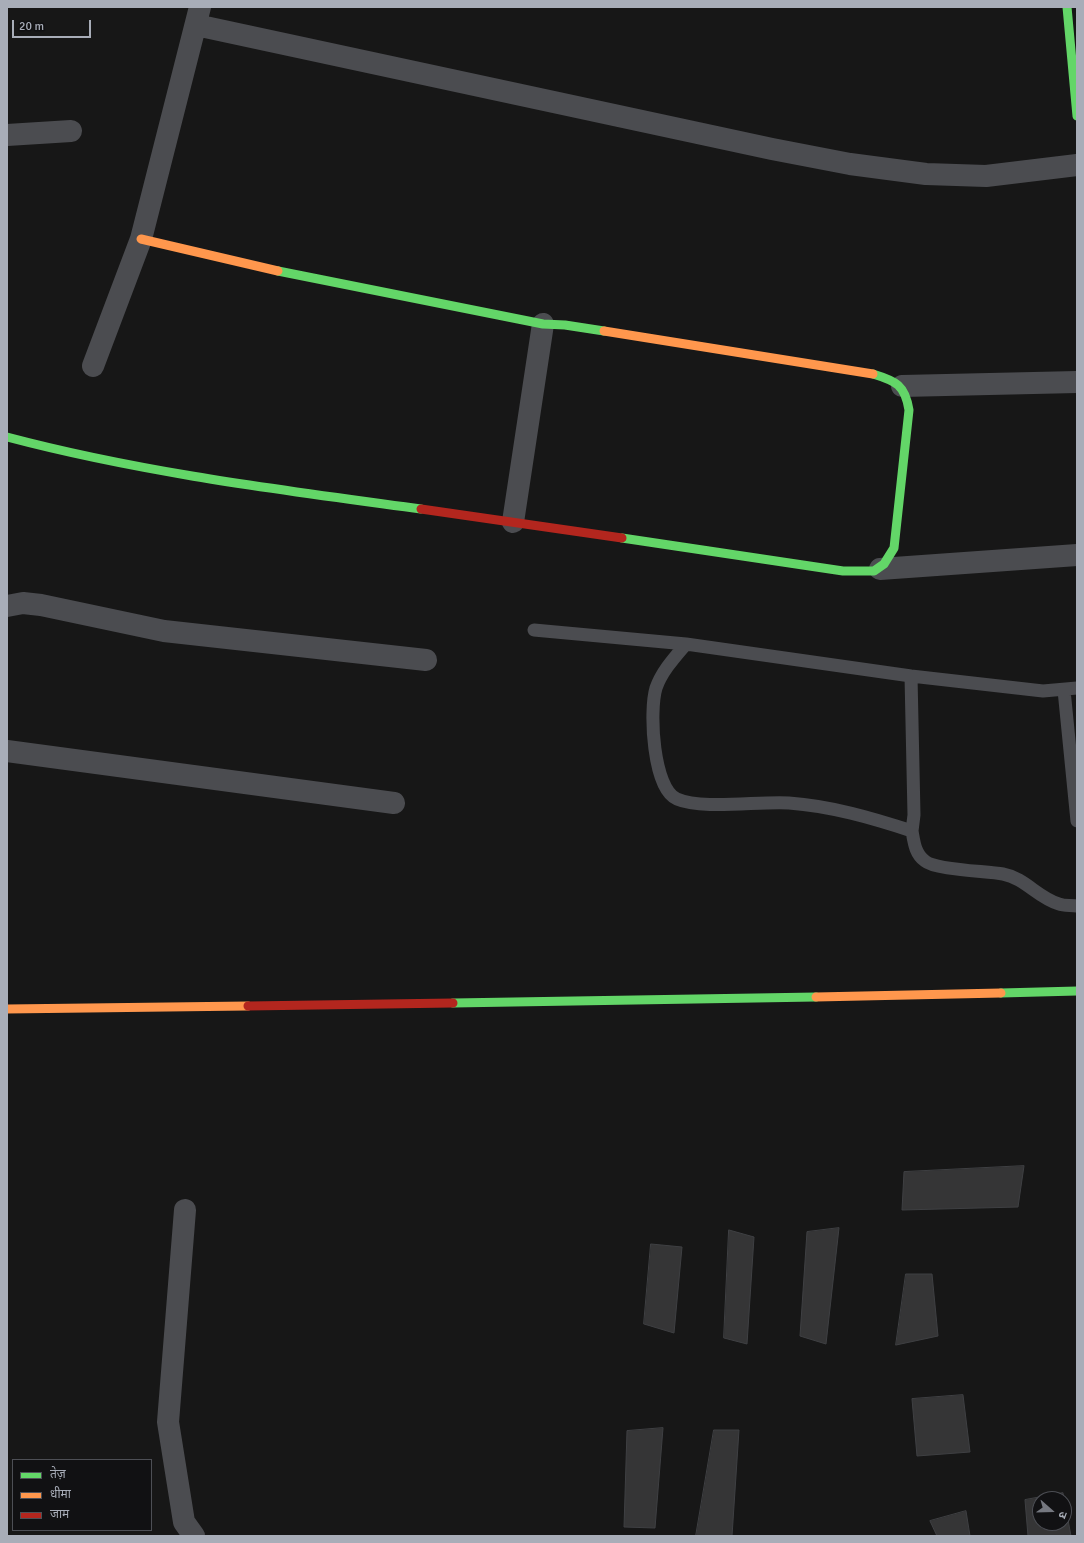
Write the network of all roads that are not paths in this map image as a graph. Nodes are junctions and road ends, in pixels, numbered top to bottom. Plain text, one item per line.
1 (1067, 7) edge
2 (198, 16) edge
3 (1077, 116) edge
4 (71, 131) dead end
5 (7, 135) edge
6 (1077, 165) edge
7 (141, 239) junction
8 (543, 324) junction
9 (93, 366) dead end
10 (1077, 382) edge
11 (902, 386) junction
12 (7, 437) edge
13 (513, 522) junction
14 (1077, 555) edge
15 (880, 569) junction
16 (7, 606) edge
17 (534, 630) dead end
18 (686, 644) junction
19 (426, 660) dead end
20 (911, 676) junction
21 (1071, 689) edge
22 (7, 751) edge
23 (394, 803) dead end
24 (1077, 821) edge
25 (912, 831) junction
26 (1077, 906) edge
27 (1077, 991) edge
28 (7, 1009) edge
29 (185, 1210) dead end
30 (194, 1536) edge

1 - 3 street
2 - 6 street
2 - 7 street
4 - 5 street
7 - 8 street
7 - 9 street
8 - 11 street
8 - 13 street
10 - 11 street
11 - 15 street
12 - 13 street
13 - 15 street
14 - 15 street
16 - 19 street
17 - 18 lane
18 - 20 lane
18 - 25 lane
20 - 21 lane
20 - 25 lane
21 - 24 lane
22 - 23 street
25 - 26 lane
27 - 28 street
29 - 30 street

